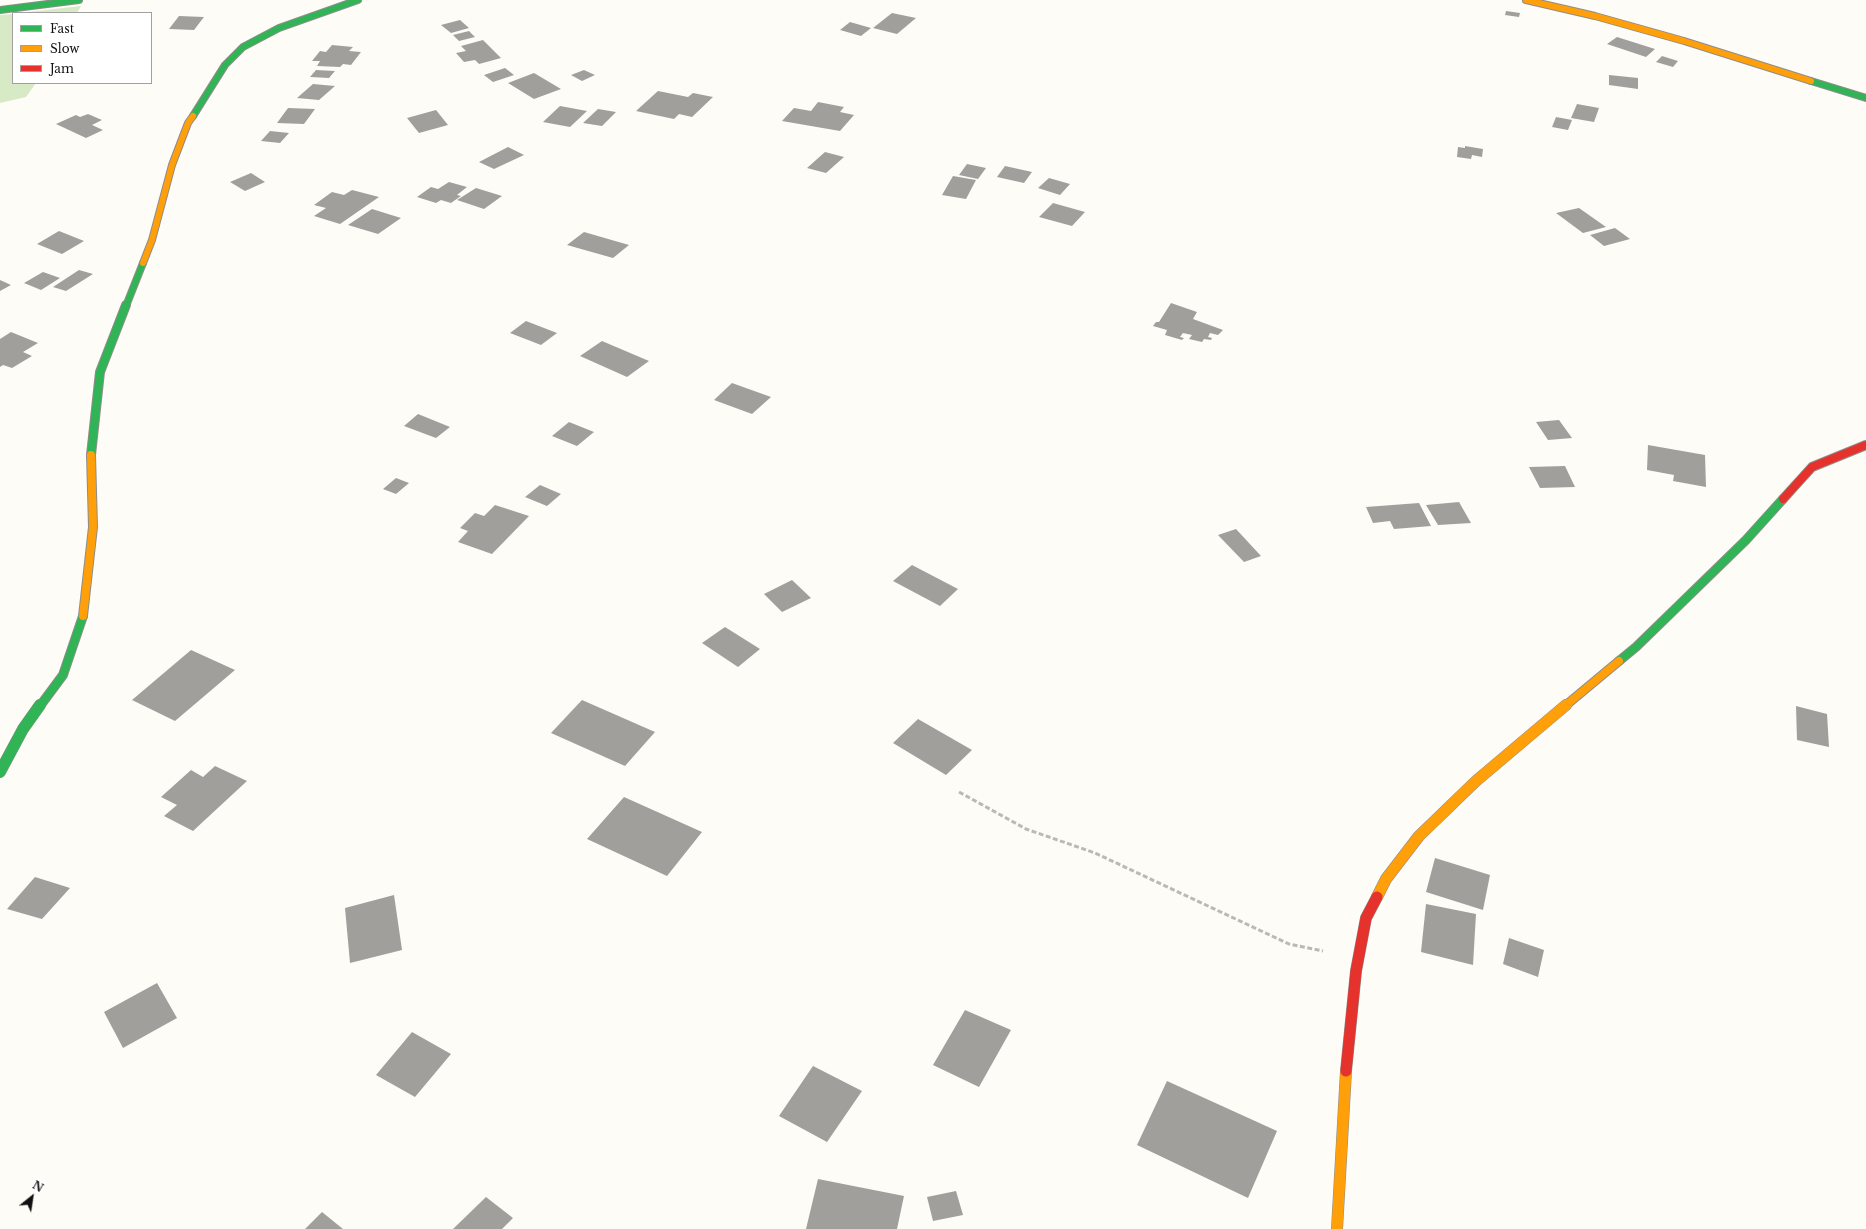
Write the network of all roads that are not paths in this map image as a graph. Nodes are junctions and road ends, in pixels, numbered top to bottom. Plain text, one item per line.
1 (79, 0) edge
2 (358, 0) edge
3 (1526, 0) edge
4 (0, 10) edge
5 (1866, 98) edge
6 (1866, 445) edge
7 (0, 772) edge
8 (1337, 1229) edge

1 - 4 street
2 - 7 street
3 - 5 street
6 - 8 street

